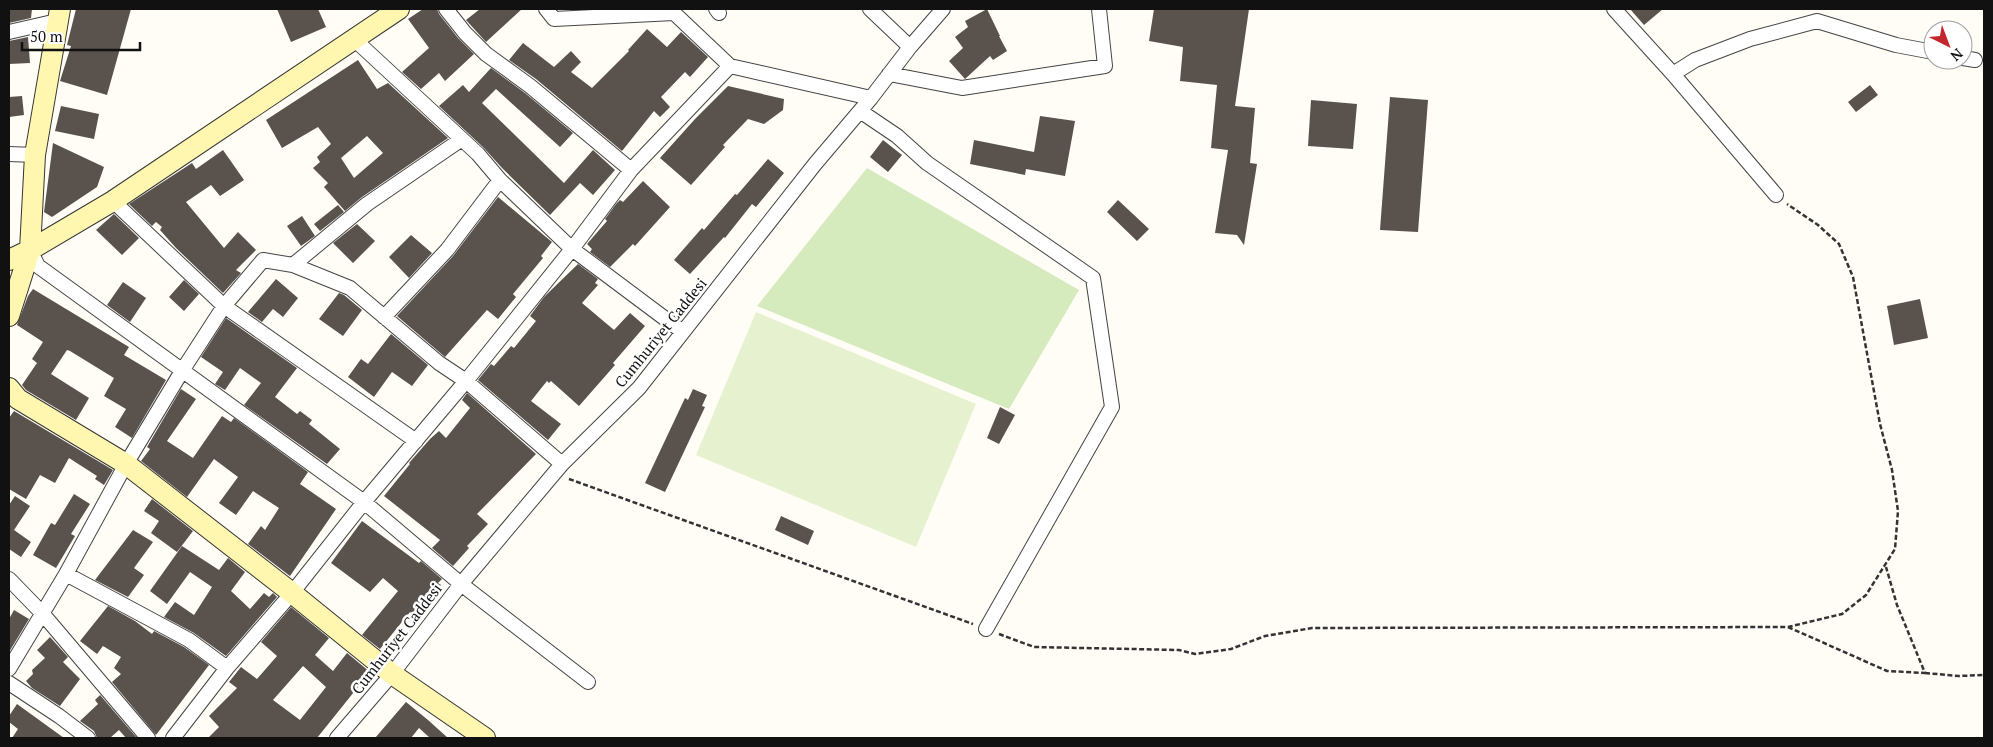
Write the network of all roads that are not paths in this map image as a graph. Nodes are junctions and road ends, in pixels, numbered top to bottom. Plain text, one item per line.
1 (399, 9) edge
2 (446, 9) edge
3 (546, 9) edge
4 (870, 9) edge
5 (943, 9) edge
6 (1099, 9) edge
7 (1614, 9) edge
8 (58, 15) edge
9 (9, 32) edge
10 (355, 40) junction
11 (910, 47) junction
12 (1923, 50) edge
13 (730, 66) junction
14 (889, 74) junction
15 (1672, 74) junction
16 (871, 98) junction
17 (860, 111) junction
18 (462, 139) junction
19 (9, 154) edge
20 (34, 155) junction
21 (631, 170) junction
22 (500, 180) junction
23 (1776, 195) road end
24 (113, 201) junction
25 (572, 249) junction
26 (30, 250) junction
27 (9, 260) edge
28 (293, 264) junction
29 (224, 306) junction
30 (9, 316) edge
31 (384, 317) junction
32 (683, 332) junction
33 (182, 371) junction
34 (466, 381) junction
35 (9, 388) edge
36 (416, 441) junction
37 (126, 464) junction
38 (559, 469) junction
39 (364, 502) junction
40 (66, 574) junction
41 (9, 579) edge
42 (461, 584) junction
43 (292, 593) junction
44 (42, 614) junction
45 (986, 630) road end
46 (227, 668) junction
47 (9, 669) edge
48 (392, 674) junction
49 (588, 682) dead end
50 (9, 683) edge
51 (88, 738) edge
52 (148, 738) edge
53 (172, 738) edge
54 (337, 738) edge
55 (485, 738) edge

1 - 10 street
2 - 21 street
3 - 13 street
4 - 11 street
5 - 11 street, Cumhuriyet Caddesi
6 - 14 street
7 - 15 street
8 - 9 street
8 - 20 street
10 - 18 street
10 - 24 street
11 - 14 street, Cumhuriyet Caddesi
12 - 15 street
13 - 16 street
13 - 21 street
14 - 16 street, Cumhuriyet Caddesi
15 - 23 street
16 - 17 street, Cumhuriyet Caddesi
17 - 32 street, Cumhuriyet Caddesi
17 - 45 street
18 - 22 street
18 - 28 street
19 - 20 street
20 - 26 street
21 - 25 street
22 - 25 street
22 - 31 street
24 - 26 street
24 - 29 street
25 - 32 street
25 - 34 street
26 - 27 street
26 - 30 street
26 - 33 street
28 - 29 street
28 - 31 street
29 - 33 street
29 - 36 street
31 - 34 street
32 - 38 street, Cumhuriyet Caddesi
33 - 37 street
33 - 39 street
34 - 36 street
34 - 38 street
35 - 37 street
36 - 39 street
37 - 40 street
37 - 43 street
38 - 42 street, Cumhuriyet Caddesi
39 - 42 street
39 - 43 street
40 - 44 street
40 - 46 street
41 - 44 street
42 - 48 street, Cumhuriyet Caddesi
42 - 49 street
43 - 46 street
43 - 48 street
44 - 47 street
44 - 52 street
46 - 53 street
48 - 54 street, Cumhuriyet Caddesi
48 - 55 street
50 - 51 street

